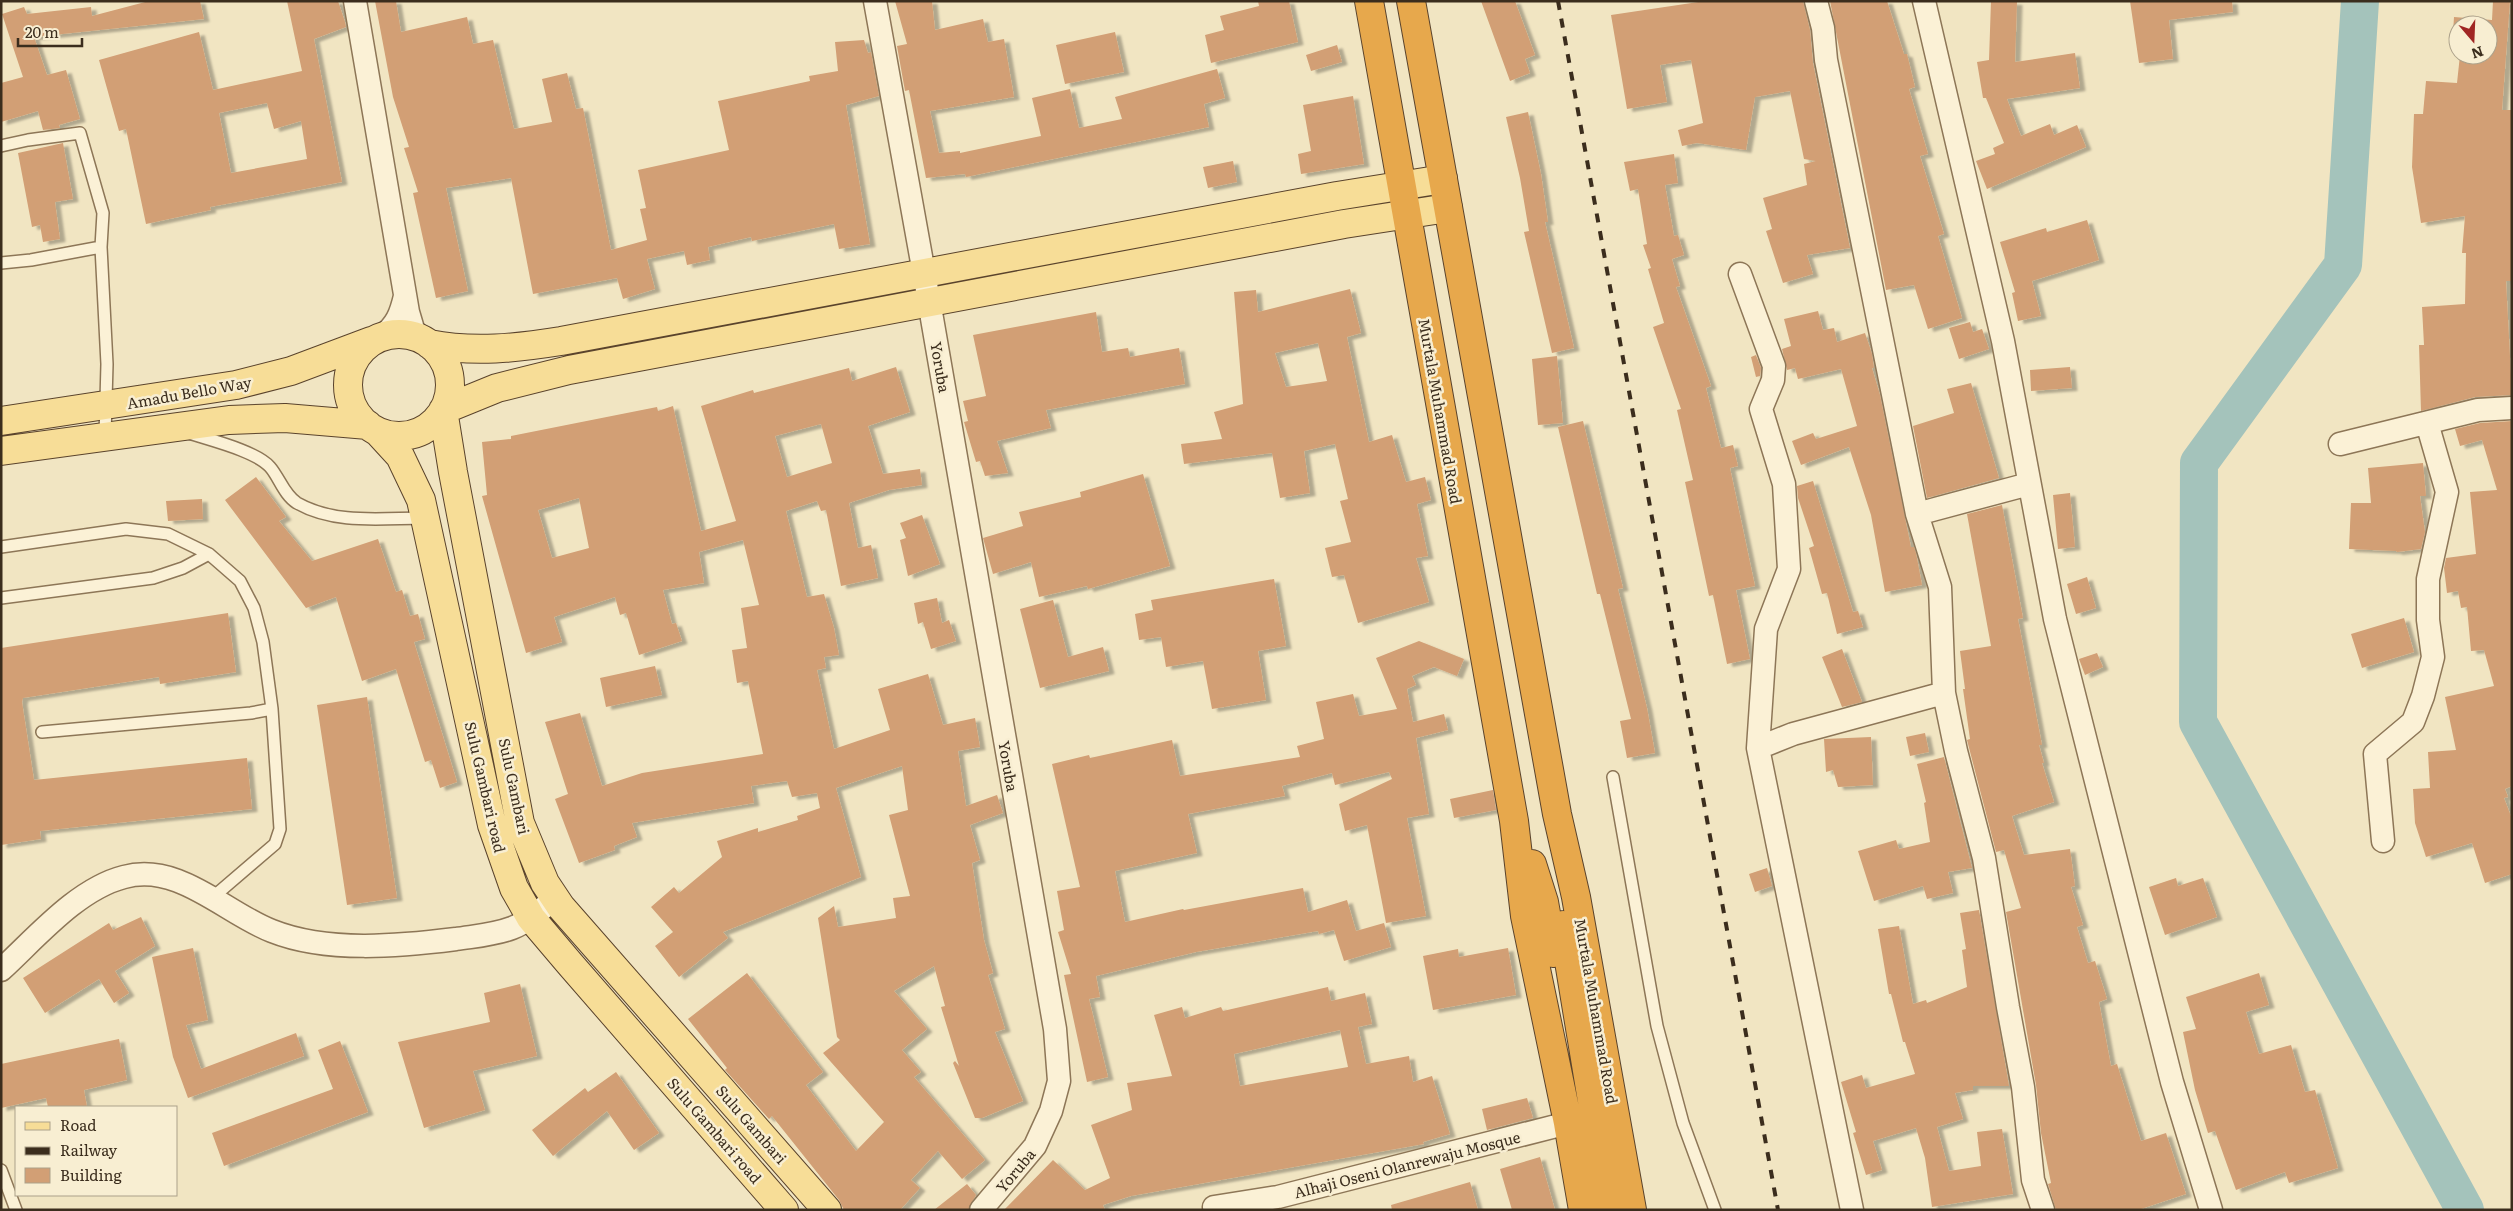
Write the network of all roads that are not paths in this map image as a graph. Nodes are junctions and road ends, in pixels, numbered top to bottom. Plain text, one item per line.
1 (355, 1) edge
2 (875, 1) edge
3 (1369, 1) edge
4 (1411, 1) edge
5 (1816, 1) edge
6 (1924, 1) edge
7 (1, 146) edge
8 (1443, 179) junction
9 (1402, 186) junction
10 (1448, 208) junction
11 (1407, 215) junction
12 (101, 247) junction
13 (1, 263) edge
14 (924, 272) junction
15 (1740, 274) dead end
16 (406, 295) junction
17 (929, 301) junction
18 (377, 339) junction
19 (424, 340) junction
20 (104, 406) junction
21 (2512, 408) edge
22 (443, 410) junction
23 (1, 421) edge
24 (2427, 423) junction
25 (174, 427) junction
26 (373, 429) junction
27 (105, 436) junction
28 (2340, 444) dead end
29 (1, 451) edge
30 (2029, 484) junction
31 (1917, 514) junction
32 (426, 518) junction
33 (1, 547) edge
34 (209, 554) junction
35 (1, 598) edge
36 (1944, 693) junction
37 (272, 709) junction
38 (42, 732) dead end
39 (1758, 748) junction
40 (1613, 777) dead end
41 (1557, 814) junction
42 (1514, 821) junction
43 (2383, 841) dead end
44 (212, 898) junction
45 (555, 898) junction
46 (531, 918) junction
47 (1, 970) edge
48 (1572, 1026) junction
49 (1568, 1123) junction
50 (1, 1170) edge
51 (1214, 1207) dead end
52 (16, 1210) edge
53 (784, 1210) edge
54 (827, 1210) edge
55 (981, 1210) edge
56 (1583, 1210) edge
57 (1597, 1210) edge
58 (1610, 1210) edge
59 (1632, 1210) edge
60 (1715, 1210) edge
61 (1852, 1210) edge
62 (2043, 1210) edge
63 (2211, 1210) edge

1 - 16 street
2 - 14 street, Yoruba
3 - 9 highway, Murtala Muhammad Road
4 - 8 highway, Murtala Muhammad Road
5 - 31 street
6 - 30 street
7 - 12 lane
8 - 9 main road
8 - 10 highway, Murtala Muhammad Road
9 - 11 highway, Murtala Muhammad Road
9 - 14 main road
10 - 11 main road
10 - 41 highway, Murtala Muhammad Road
11 - 17 main road
11 - 42 highway, Murtala Muhammad Road
12 - 13 lane
12 - 20 lane
14 - 17 street, Yoruba
14 - 19 main road
15 - 39 street
16 - 18 street
16 - 19 street
17 - 22 main road
17 - 55 street, Yoruba
18 - 19 main road
18 - 20 main road, Amadu Bello Way
18 - 26 main road
19 - 22 main road
20 - 23 main road, Amadu Bello Way
20 - 27 lane
21 - 24 street
22 - 26 main road
22 - 45 main road, Sulu Gambari
24 - 28 street
24 - 43 street
25 - 26 main road, Amadu Bello Way
25 - 27 main road, Amadu Bello Way
25 - 32 lane
26 - 32 main road, Sulu Gambari road
27 - 29 main road, Amadu Bello Way
30 - 31 street
30 - 63 street
31 - 36 street
32 - 46 main road, Sulu Gambari road
33 - 34 lane
34 - 35 lane
34 - 37 lane
36 - 39 street
36 - 62 street
37 - 38 lane
37 - 44 lane
39 - 61 street
40 - 60 lane
41 - 48 highway, Murtala Muhammad Road
41 - 59 highway, Murtala Muhammad Road
42 - 48 highway, Murtala Muhammad Road
42 - 49 highway, Murtala Muhammad Road
44 - 46 street
44 - 47 street
45 - 46 street
45 - 54 main road, Sulu Gambari
46 - 53 main road, Sulu Gambari road
48 - 57 highway, Murtala Muhammad Road
48 - 58 highway, Murtala Muhammad Road
49 - 51 street, Alhaji Oseni Olanrewaju Mosque
49 - 56 highway, Murtala Muhammad Road
50 - 52 lane

